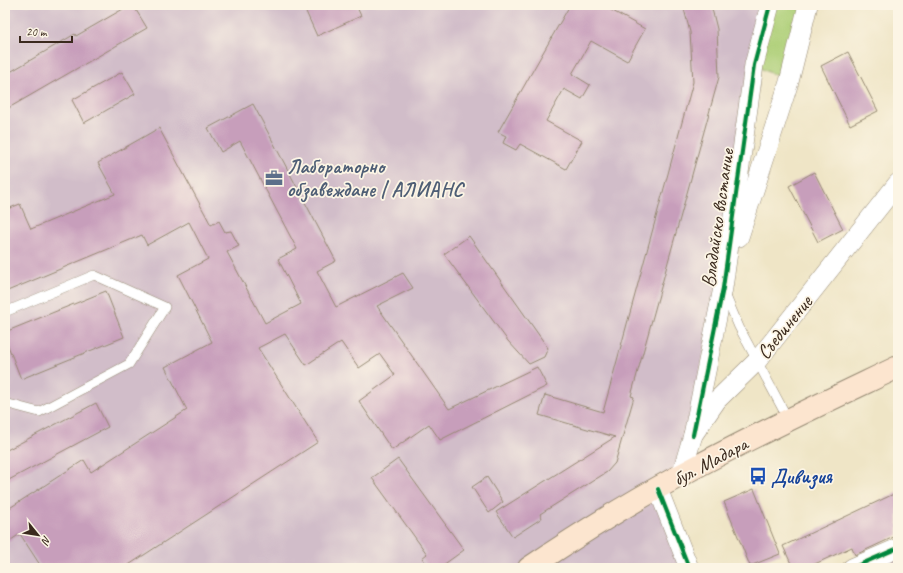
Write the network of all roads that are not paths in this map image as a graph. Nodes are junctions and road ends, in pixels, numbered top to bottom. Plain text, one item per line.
1 (770, 5) edge
2 (808, 5) edge
3 (898, 183) edge
4 (723, 288) junction
5 (5, 312) edge
6 (757, 361) junction
7 (898, 367) edge
8 (5, 402) edge
9 (788, 419) junction
10 (693, 435) junction
11 (681, 475) junction
12 (658, 489) junction
13 (898, 548) edge
14 (529, 568) edge
15 (689, 568) edge
16 (852, 568) edge

1 - 4 street, Владайско въстание
2 - 4 street, Владайско въстание
3 - 6 street, Съединение
4 - 6 lane
4 - 10 street, Владайско въстание
5 - 8 lane
6 - 9 lane
6 - 10 street, Съединение
7 - 9 main road, бул. Мадара
9 - 11 main road, бул. Мадара
10 - 11 street, Съединение
11 - 12 main road, бул. Мадара
12 - 14 main road, бул. Мадара
12 - 15 street
13 - 16 street

